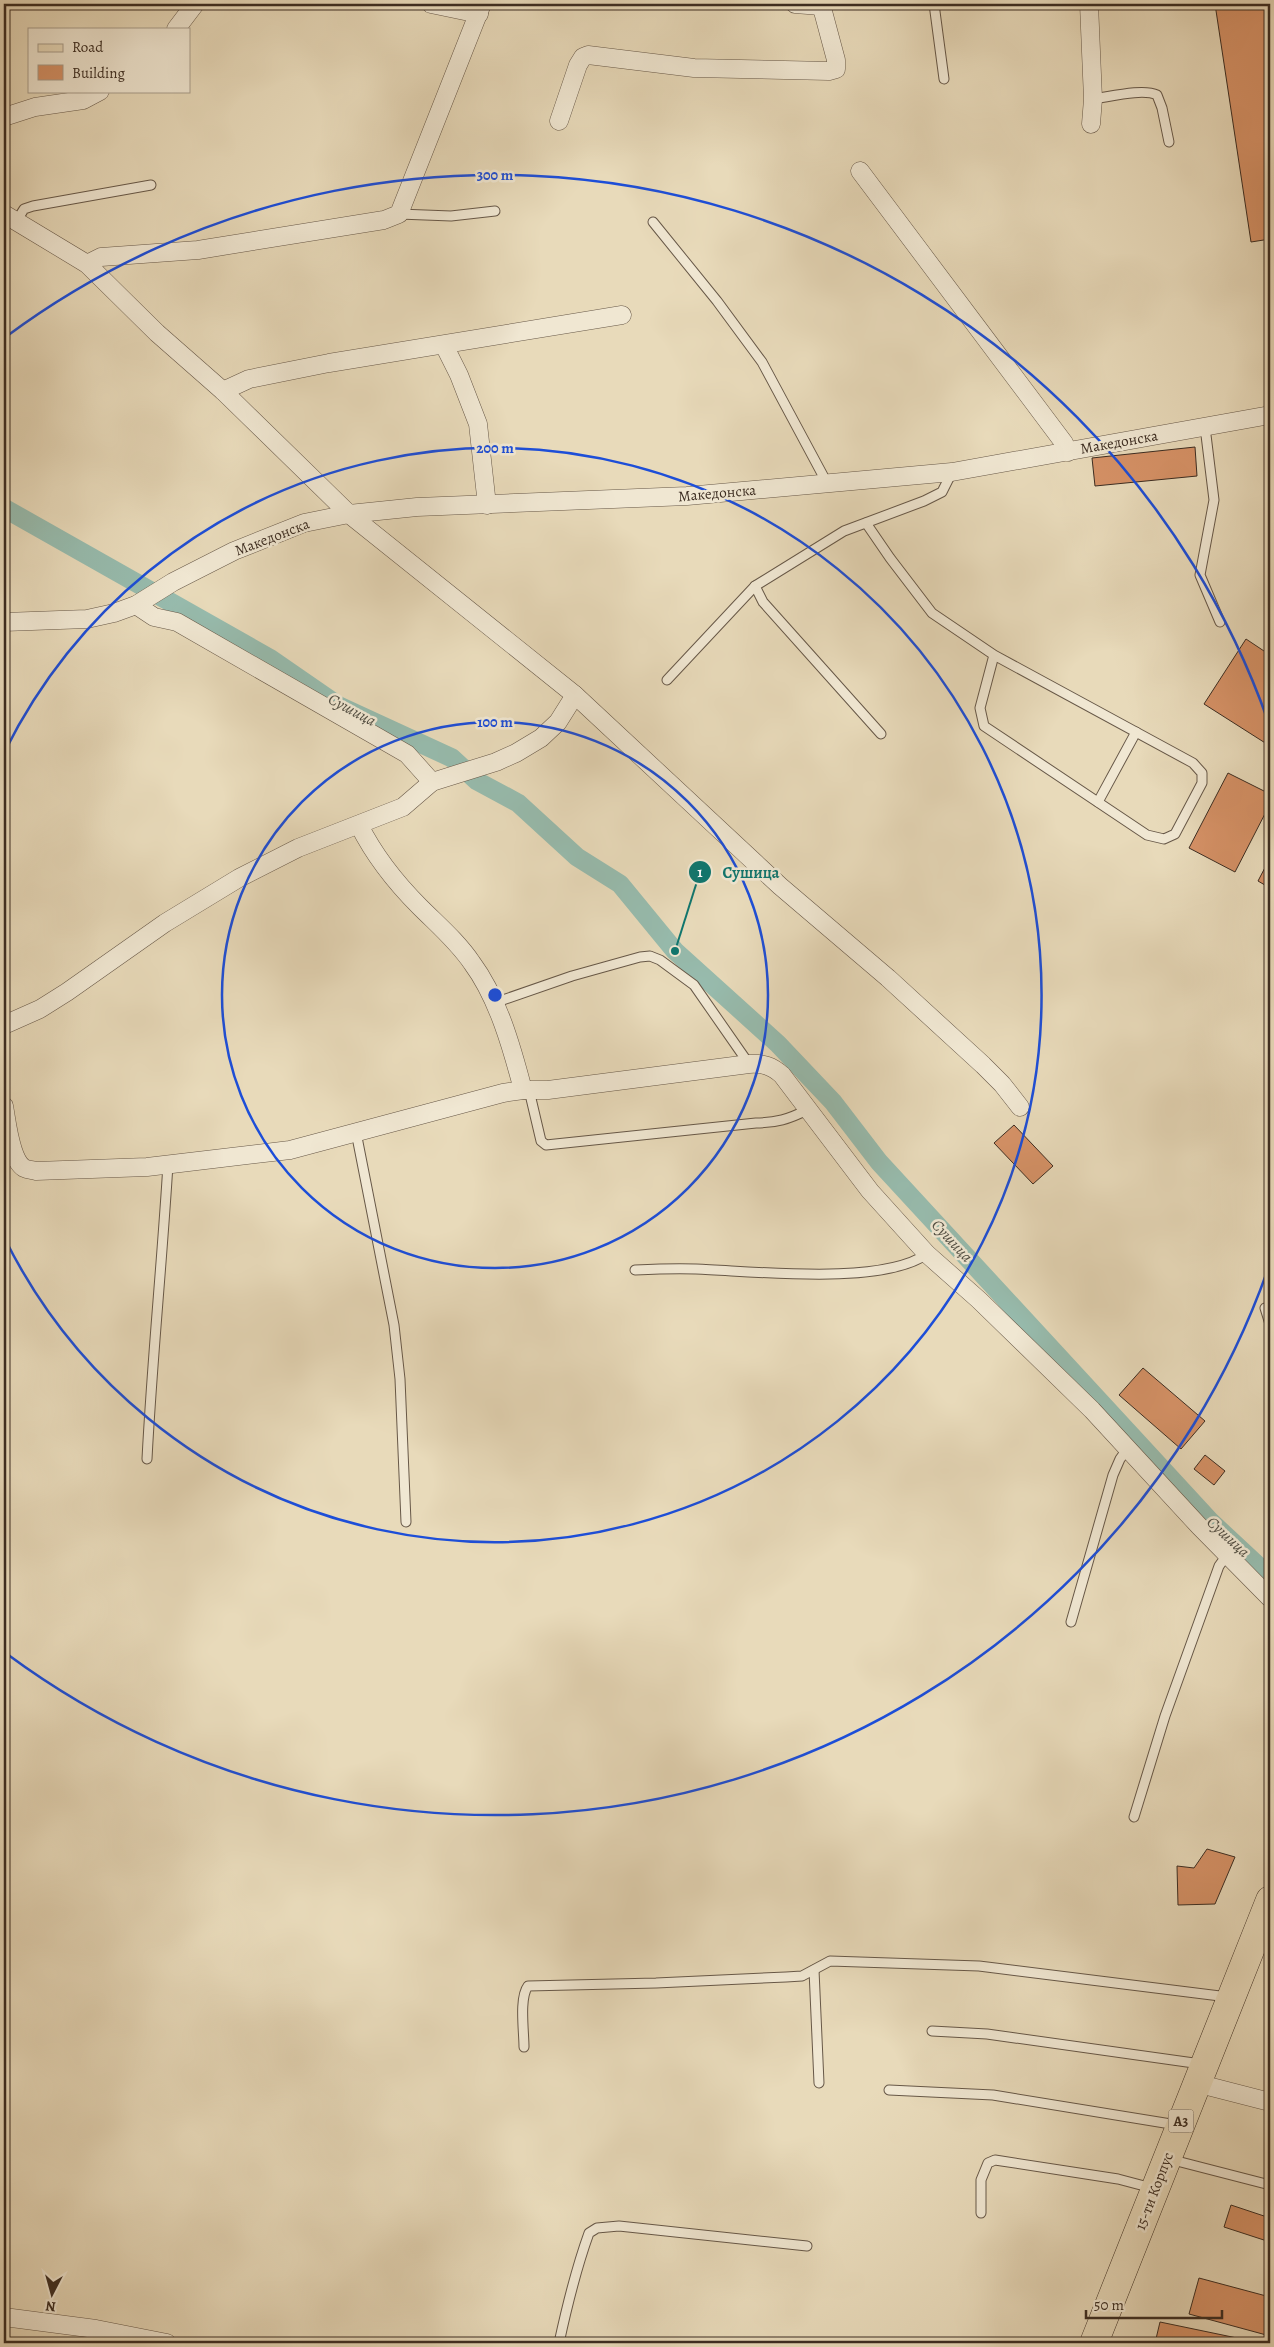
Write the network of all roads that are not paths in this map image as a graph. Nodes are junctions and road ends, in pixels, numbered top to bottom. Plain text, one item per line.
1 (195, 4) edge
2 (431, 4) edge
3 (794, 4) edge
4 (934, 4) edge
5 (1089, 4) edge
6 (821, 5) edge
7 (480, 9) edge
8 (177, 28) edge
9 (944, 79) dead end
10 (98, 92) edge
11 (1093, 99) junction
12 (4, 117) edge
13 (560, 121) dead end
14 (1091, 124) dead end
15 (1169, 142) dead end
16 (860, 170) dead end
17 (151, 185) dead end
18 (495, 211) dead end
19 (399, 214) junction
20 (10, 218) edge
21 (653, 222) dead end
22 (86, 264) junction
23 (622, 315) dead end
24 (444, 344) junction
25 (223, 391) junction
26 (1270, 415) edge
27 (1205, 427) junction
28 (1068, 452) junction
29 (952, 472) junction
30 (827, 483) junction
31 (487, 504) junction
32 (349, 514) junction
33 (866, 523) junction
34 (755, 586) junction
35 (136, 605) junction
36 (4, 622) edge
37 (1220, 622) dead end
38 (994, 655) junction
39 (667, 680) dead end
40 (575, 695) junction
41 (1136, 732) junction
42 (881, 734) dead end
43 (432, 782) junction
44 (1098, 802) junction
45 (359, 825) junction
46 (494, 1003) junction
47 (5, 1021) edge
48 (749, 1064) junction
49 (526, 1090) junction
50 (4, 1106) edge
51 (1020, 1107) dead end
52 (807, 1110) junction
53 (356, 1132) junction
54 (168, 1164) junction
55 (927, 1254) junction
56 (635, 1270) dead end
57 (1265, 1308) dead end
58 (1270, 1324) edge
59 (1128, 1448) junction
60 (147, 1459) dead end
61 (406, 1522) dead end
62 (1227, 1555) junction
63 (1270, 1598) edge
64 (1071, 1622) dead end
65 (1134, 1817) dead end
66 (1270, 1900) edge
67 (814, 1970) junction
68 (1231, 1997) junction
69 (932, 2031) dead end
70 (524, 2047) dead end
71 (1200, 2074) junction
72 (819, 2083) dead end
73 (889, 2090) dead end
74 (1270, 2102) edge
75 (1179, 2125) junction
76 (1167, 2158) junction
77 (1270, 2185) edge
78 (1154, 2189) junction
79 (981, 2213) dead end
80 (807, 2246) dead end
81 (4, 2317) edge
82 (98, 2336) edge
83 (167, 2343) edge
84 (560, 2343) edge
85 (1094, 2343) edge

1 - 8 street
2 - 7 street
3 - 6 street
4 - 9 lane
5 - 11 street
6 - 13 street
7 - 19 street
10 - 12 street
11 - 14 street
11 - 15 lane
16 - 28 street
17 - 20 lane
18 - 19 lane
19 - 22 street
20 - 22 street
21 - 30 lane
22 - 25 street
23 - 24 street
24 - 25 street
24 - 31 street
25 - 32 street
26 - 27 street, Македонска
27 - 28 street, Македонска
27 - 37 lane
28 - 29 street, Македонска
29 - 30 street, Македонска
29 - 33 lane
30 - 31 street, Македонска
31 - 32 street, Македонска
32 - 35 street, Македонска
32 - 40 street
33 - 34 lane
33 - 38 lane
34 - 39 lane
34 - 42 lane
35 - 36 street, Македонска
35 - 43 street
38 - 41 lane
38 - 44 lane
40 - 43 street
40 - 51 street
41 - 44 lane
41 - 44 lane
43 - 45 street
45 - 46 street
45 - 47 street
46 - 48 lane
46 - 49 street
48 - 49 street
48 - 52 street
49 - 52 lane
49 - 53 street
50 - 54 street
52 - 55 street
53 - 54 street
53 - 61 lane
54 - 60 lane
55 - 56 lane
55 - 59 street
57 - 58 lane
59 - 62 street
59 - 64 lane
62 - 63 street
62 - 65 lane
66 - 68 main road, 15-ти Корпус / A3
67 - 68 lane
67 - 70 lane
67 - 72 lane
68 - 71 main road, 15-ти Корпус / A3
69 - 71 lane
71 - 74 street
71 - 75 main road, 15-ти Корпус / A3
73 - 75 lane
75 - 76 main road, 15-ти Корпус / A3
76 - 77 lane
76 - 78 main road, 15-ти Корпус / A3
78 - 79 lane
78 - 85 main road, 15-ти Корпус / A3
80 - 84 lane
81 - 82 street
82 - 83 street

